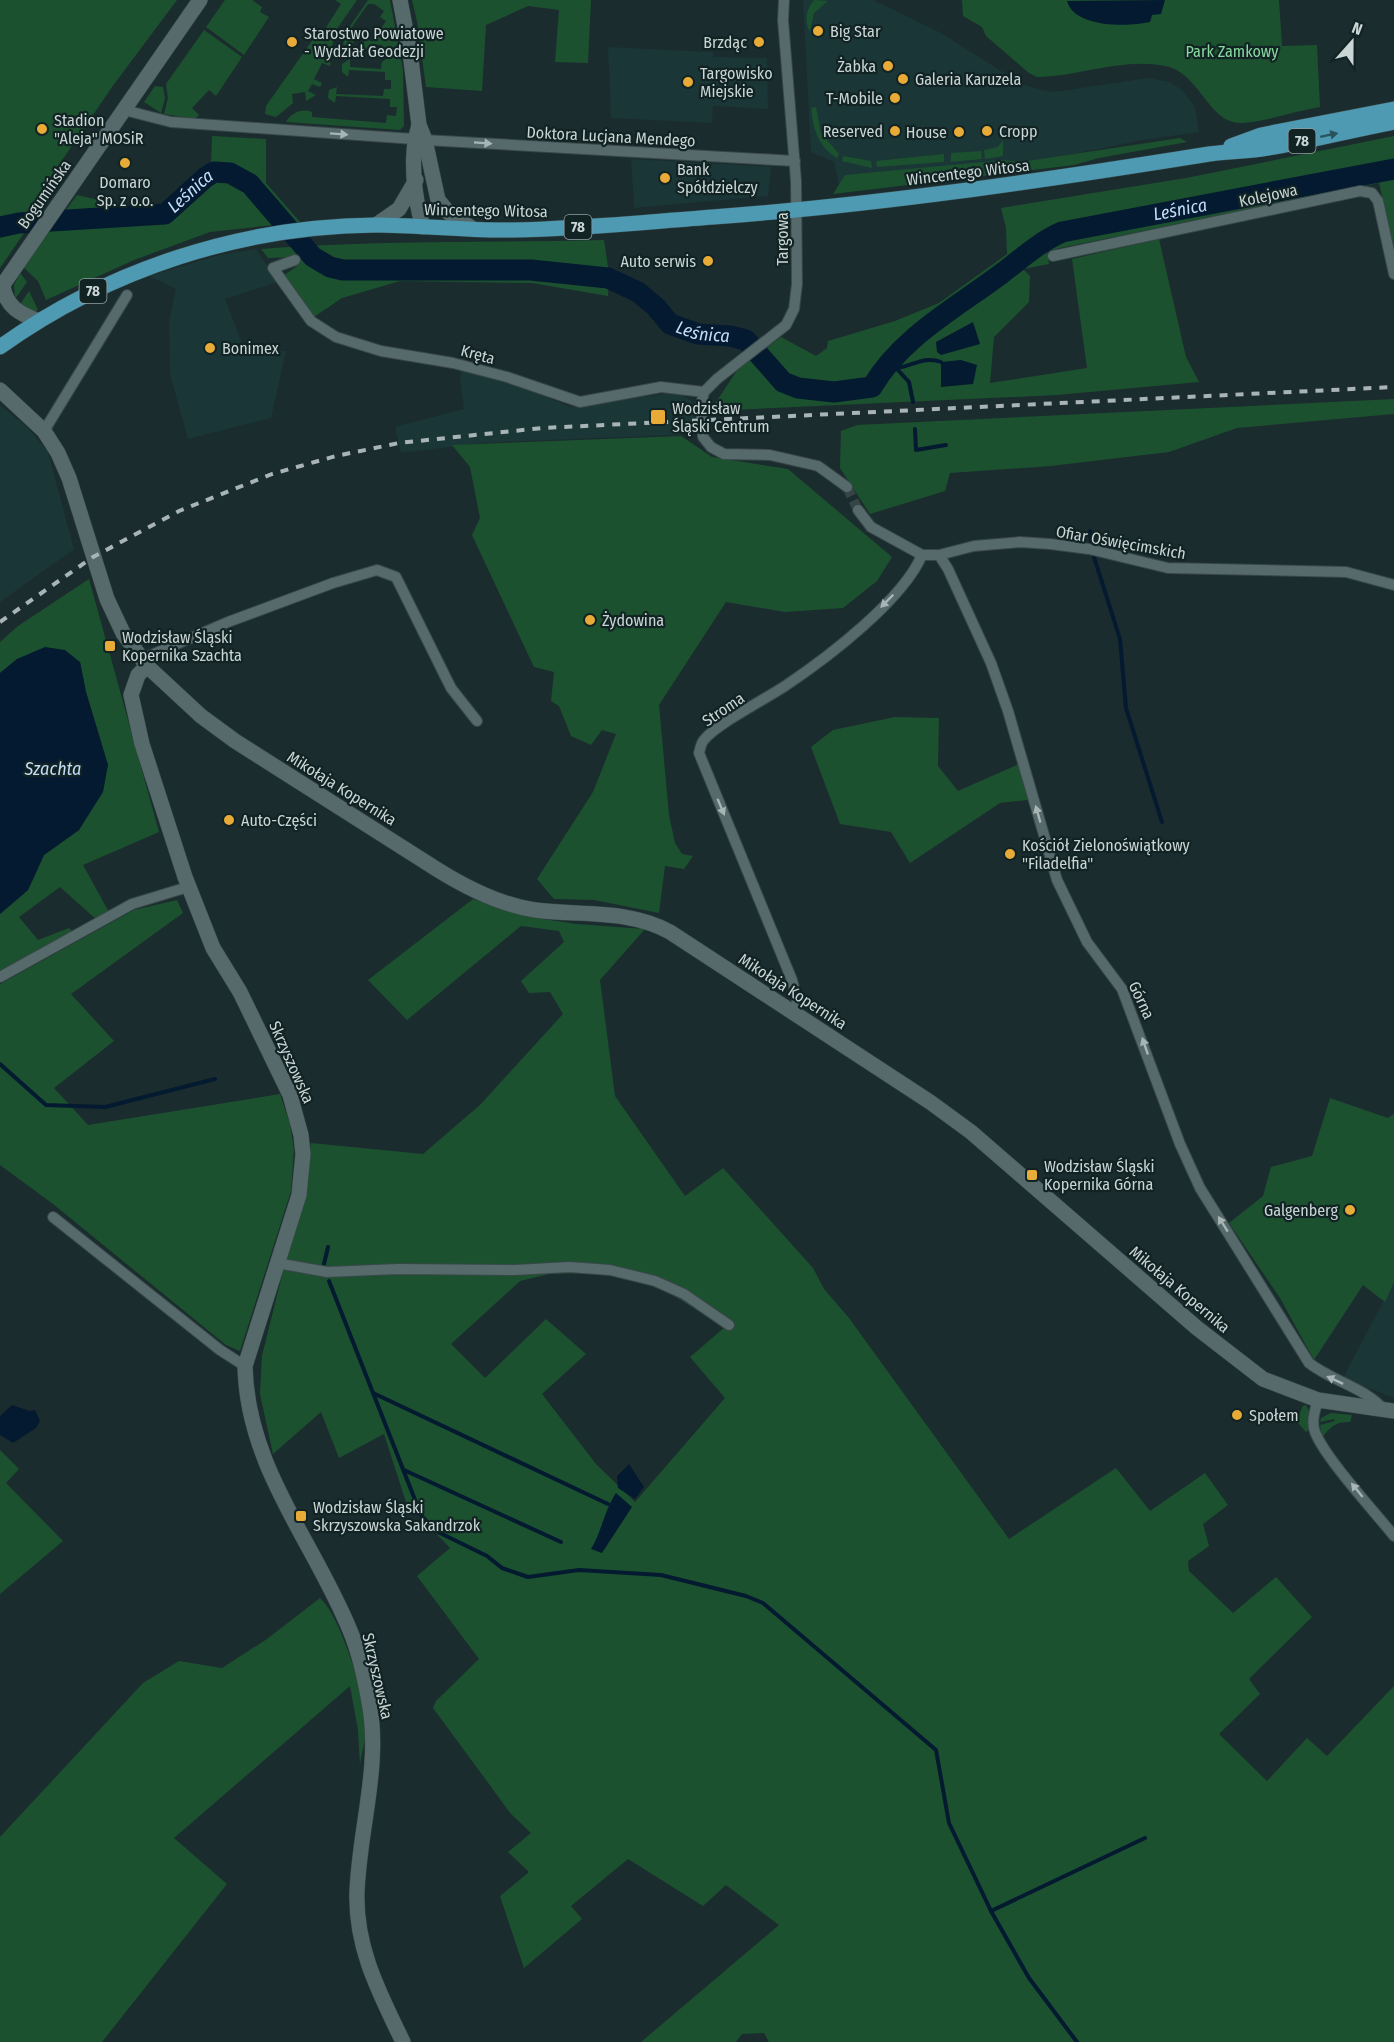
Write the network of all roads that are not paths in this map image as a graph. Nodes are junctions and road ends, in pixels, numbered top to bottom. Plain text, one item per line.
1 (200, 0) edge
2 (400, 0) edge
3 (784, 0) edge
4 (1394, 109) edge
5 (124, 110) junction
6 (1394, 122) edge
7 (419, 135) junction
8 (1209, 154) junction
9 (795, 161) junction
10 (416, 180) junction
11 (438, 200) junction
12 (797, 209) junction
13 (376, 225) junction
14 (423, 227) junction
15 (473, 229) junction
16 (1053, 256) dead end
17 (294, 260) dead end
18 (1394, 274) edge
19 (1, 287) edge
20 (127, 295) dead end
21 (39, 321) junction
22 (0, 347) edge
23 (0, 390) edge
24 (704, 392) junction
25 (44, 430) junction
26 (847, 487) tunnel mouth
27 (858, 510) tunnel mouth
28 (922, 555) junction
29 (939, 555) junction
30 (1394, 585) edge
31 (145, 663) junction
32 (477, 722) dead end
33 (189, 887) junction
34 (0, 977) edge
35 (796, 1014) junction
36 (53, 1217) dead end
37 (277, 1263) junction
38 (729, 1325) dead end
39 (245, 1366) junction
40 (1318, 1400) junction
41 (1389, 1411) edge
42 (1394, 1536) edge
43 (403, 2042) edge

1 - 5 street, Bogumińska
2 - 7 street
3 - 9 street, Targowa
4 - 8 main road, Wincentego Witosa / 78
5 -> 7 street, Doktora Lucjana Mendego
5 - 19 street, Bogumińska
8 -> 6 main road, Wincentego Witosa / 78
7 -> 9 street, Doktora Lucjana Mendego
7 - 10 street
7 - 11 street
8 - 12 main road, Wincentego Witosa / 78
9 - 12 street, Targowa
10 - 13 street
10 - 14 street
11 - 14 street
11 - 15 street
12 - 15 main road, Wincentego Witosa / 78
12 - 24 street, Targowa
13 - 14 main road, Wincentego Witosa / 78
13 - 21 main road, Wincentego Witosa / 78
14 - 15 main road, Wincentego Witosa / 78
16 - 18 street, Kolejowa
17 - 24 street, Kręta
19 - 21 street
20 - 25 street
21 - 22 main road, Wincentego Witosa / 78
23 - 25 street, Mikołaja Kopernika
24 - 26 street
25 - 31 street, Mikołaja Kopernika
27 - 28 street, Ofiar Oświęcimskich
28 - 29 street, Ofiar Oświęcimskich
28 -> 35 street, Stroma
29 - 30 street, Ofiar Oświęcimskich
41 -> 29 street, Górna
31 - 32 street
31 - 33 street, Skrzyszowska
31 - 35 street, Mikołaja Kopernika
33 - 34 street
33 - 37 street, Skrzyszowska
35 - 40 street, Mikołaja Kopernika
36 - 39 street
37 - 38 street
37 - 39 street, Skrzyszowska
39 - 43 street, Skrzyszowska
40 - 41 street, Mikołaja Kopernika
42 -> 40 street

